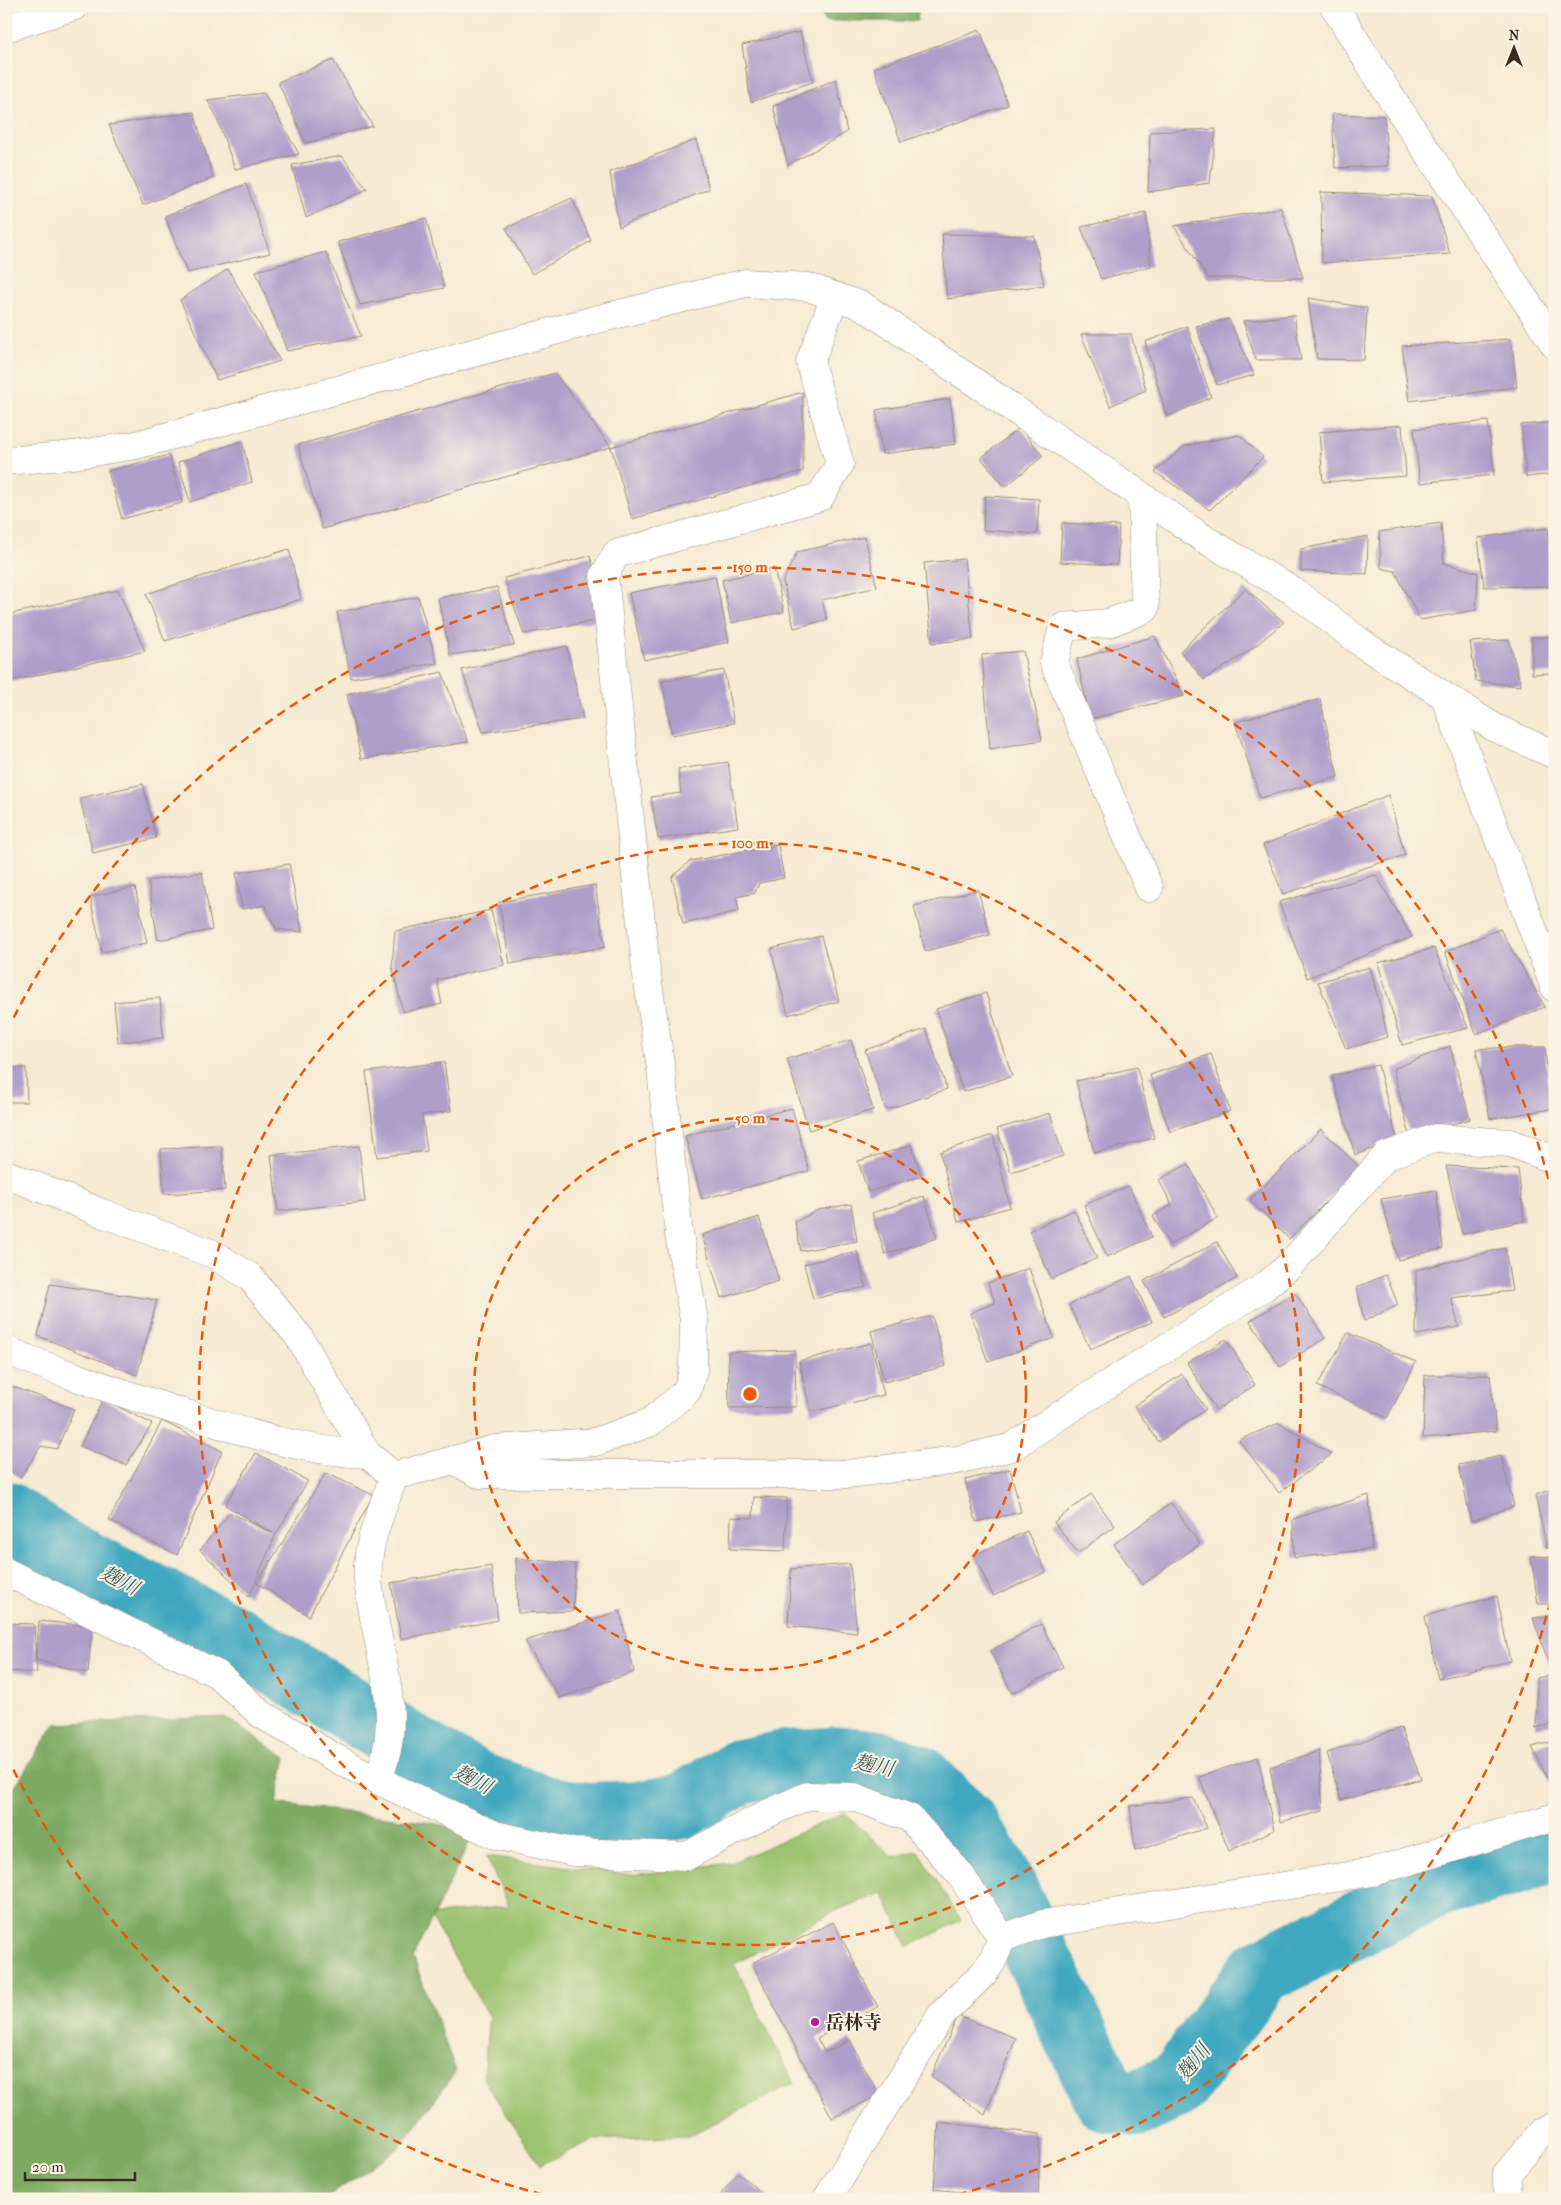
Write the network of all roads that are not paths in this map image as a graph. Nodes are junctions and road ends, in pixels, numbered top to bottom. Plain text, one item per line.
1 (75, 6) edge
2 (1334, 6) edge
3 (6, 28) edge
4 (835, 296) junction
5 (1555, 345) edge
6 (6, 461) edge
7 (1142, 497) junction
8 (1445, 697) junction
9 (1555, 755) edge
10 (1149, 888) dead end
11 (1555, 988) edge
12 (1555, 1157) edge
13 (6, 1174) edge
14 (6, 1350) edge
15 (367, 1454) junction
16 (454, 1460) junction
17 (394, 1476) junction
18 (6, 1572) edge
19 (381, 1772) junction
20 (1555, 1817) edge
21 (1005, 1937) junction
22 (1555, 2125) edge
23 (827, 2199) edge
24 (1509, 2199) edge

1 - 3 street
2 - 5 street
4 - 6 street
4 - 7 street
4 - 16 street
7 - 8 street
7 - 10 street
8 - 9 street
8 - 11 street
12 - 16 street
13 - 15 street
14 - 15 street
15 - 17 street
16 - 17 street
17 - 19 street
18 - 19 street
19 - 21 street
20 - 21 street
21 - 23 street
22 - 24 street

